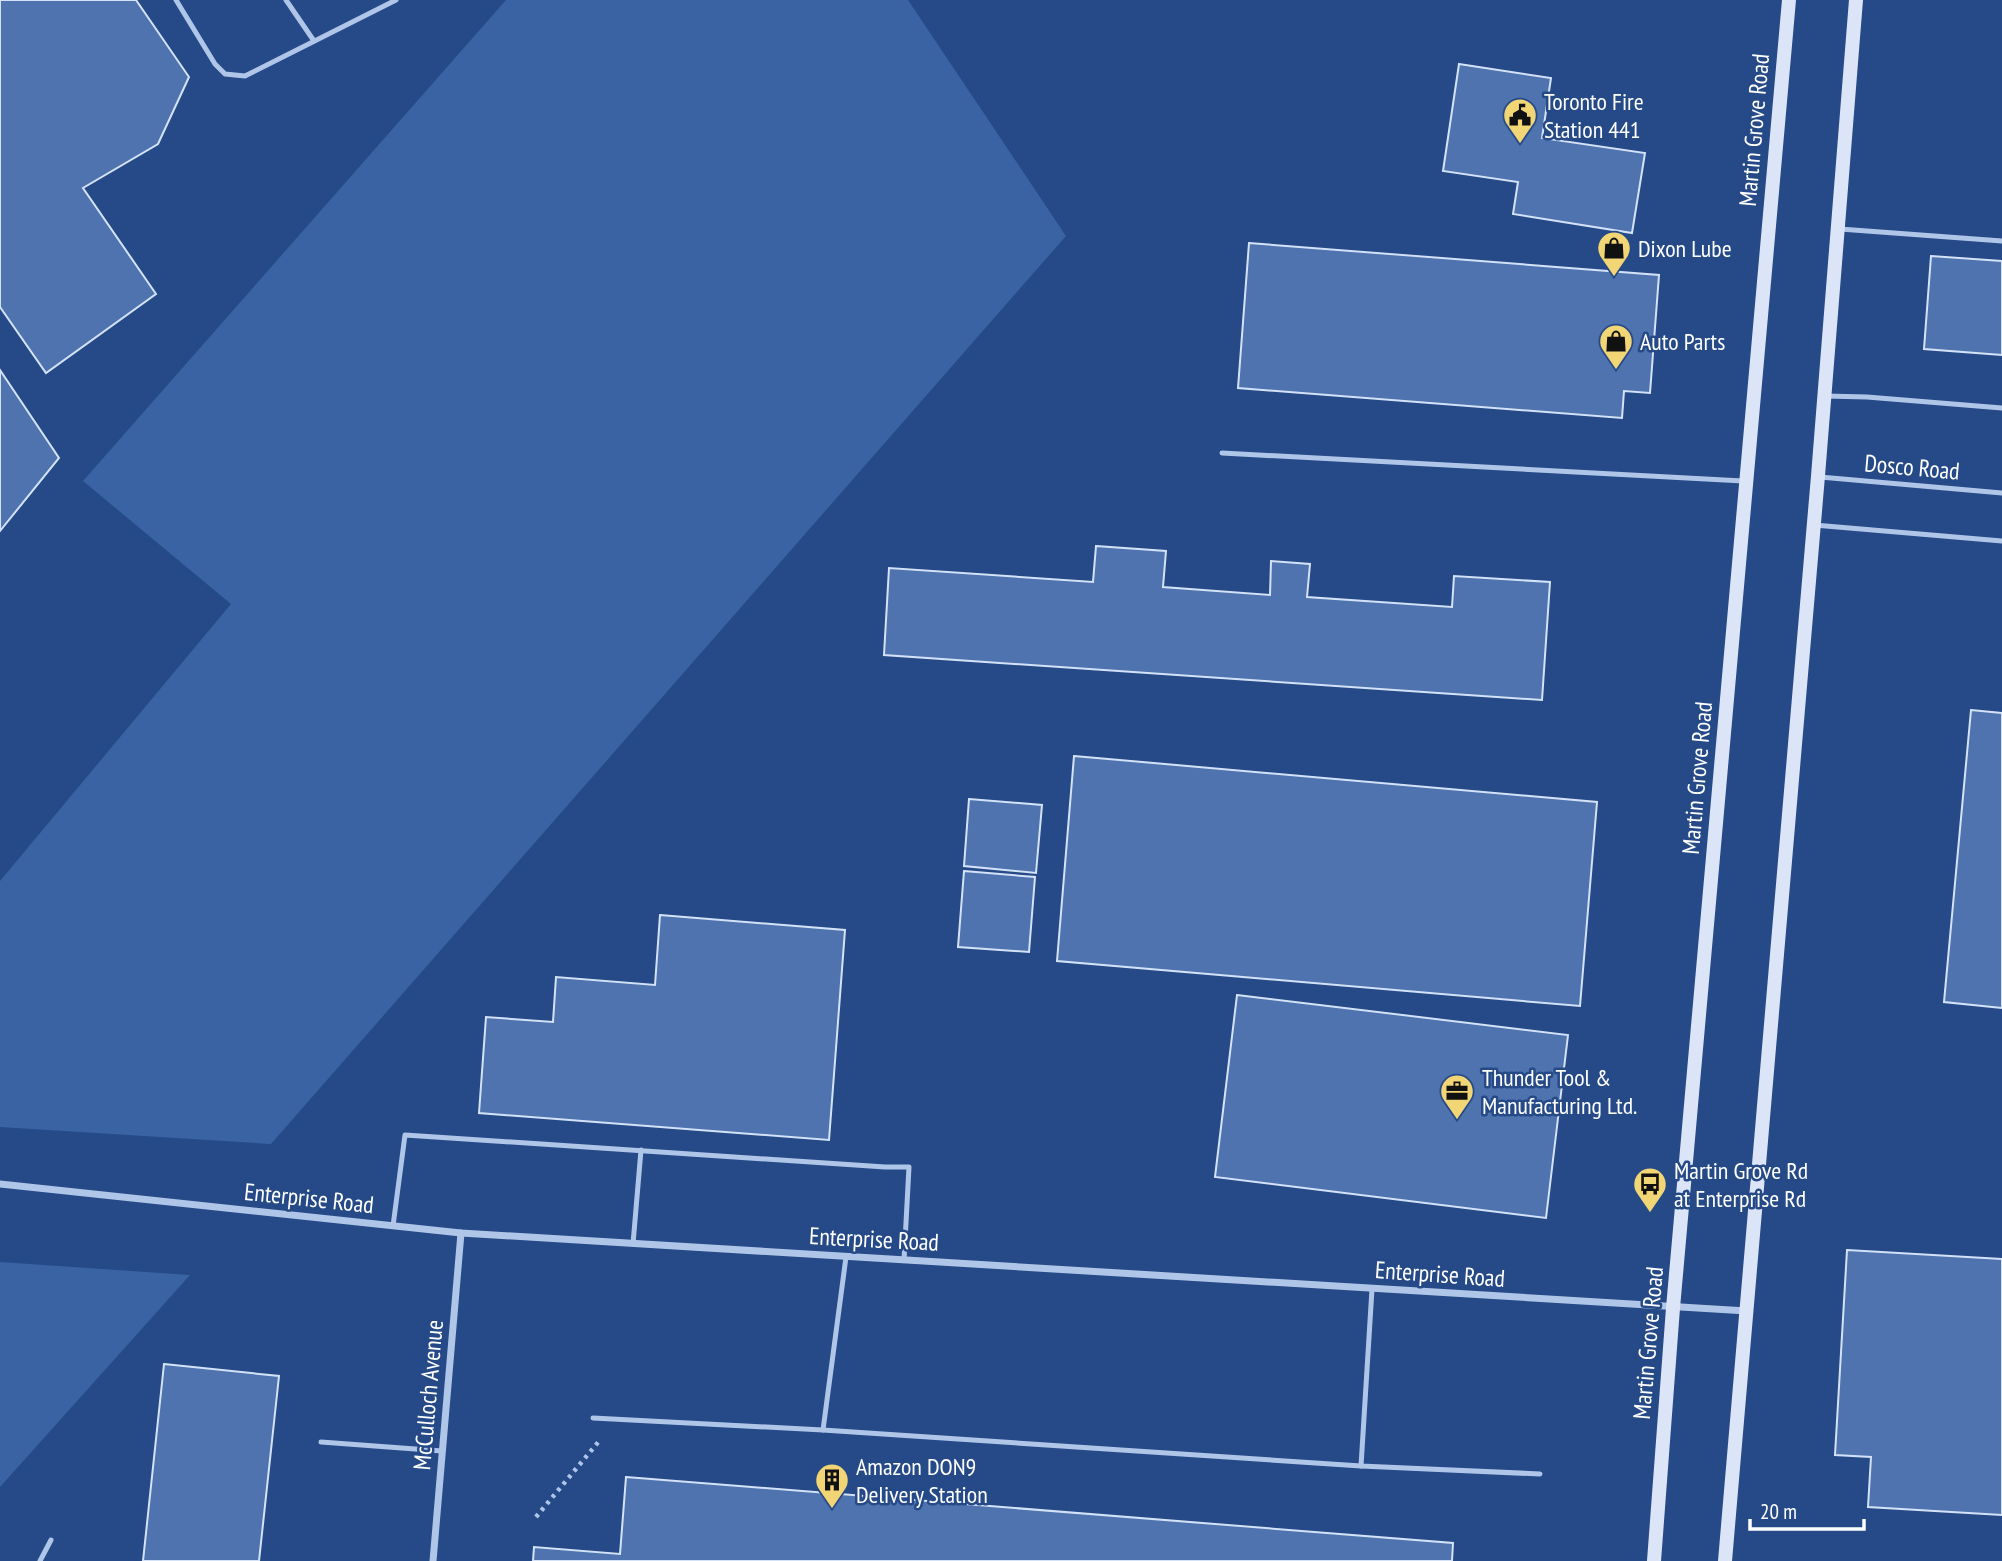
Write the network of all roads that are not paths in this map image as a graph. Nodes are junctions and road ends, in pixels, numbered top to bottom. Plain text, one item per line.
1 (176, 0) edge
2 (286, 0) edge
3 (396, 0) edge
4 (1788, 0) edge
5 (1856, 0) edge
6 (314, 41) junction
7 (1837, 229) junction
8 (2002, 241) edge
9 (1825, 396) junction
10 (2002, 408) edge
11 (1222, 453) dead end
12 (1818, 476) junction
13 (1746, 481) junction
14 (2002, 493) edge
15 (1814, 525) junction
16 (2002, 541) edge
17 (641, 1150) junction
18 (0, 1184) edge
19 (393, 1226) junction
20 (461, 1233) junction
21 (633, 1244) junction
22 (846, 1257) junction
23 (904, 1260) junction
24 (1372, 1289) junction
25 (1673, 1308) junction
26 (1747, 1311) junction
27 (593, 1418) dead end
28 (823, 1430) junction
29 (321, 1442) dead end
30 (442, 1451) junction
31 (1361, 1466) junction
32 (1540, 1474) dead end
33 (51, 1540) dead end
34 (40, 1561) edge
35 (433, 1561) edge
36 (1654, 1561) edge
37 (1725, 1561) edge

1 - 6 lane
2 - 6 lane
3 - 6 lane
4 - 13 main road, Martin Grove Road
5 - 7 main road
7 - 8 lane
7 - 9 main road
9 - 10 lane
9 - 12 main road
11 - 13 lane
12 - 14 lane, Dosco Road
12 - 15 main road
13 - 25 main road, Martin Grove Road
15 - 16 lane
15 - 26 main road
17 - 19 lane
17 - 21 lane
17 - 23 lane
18 - 19 street, Enterprise Road
19 - 20 street, Enterprise Road
20 - 21 street, Enterprise Road
20 - 30 street, McCulloch Avenue
21 - 22 street, Enterprise Road
22 - 23 street, Enterprise Road
22 - 28 lane
23 - 24 street, Enterprise Road
24 - 25 street, Enterprise Road
24 - 31 lane
25 - 26 street, Enterprise Road
25 - 36 main road, Martin Grove Road
26 - 37 main road
27 - 28 lane
28 - 31 lane
29 - 30 lane
30 - 35 street, McCulloch Avenue
31 - 32 lane
33 - 34 lane

